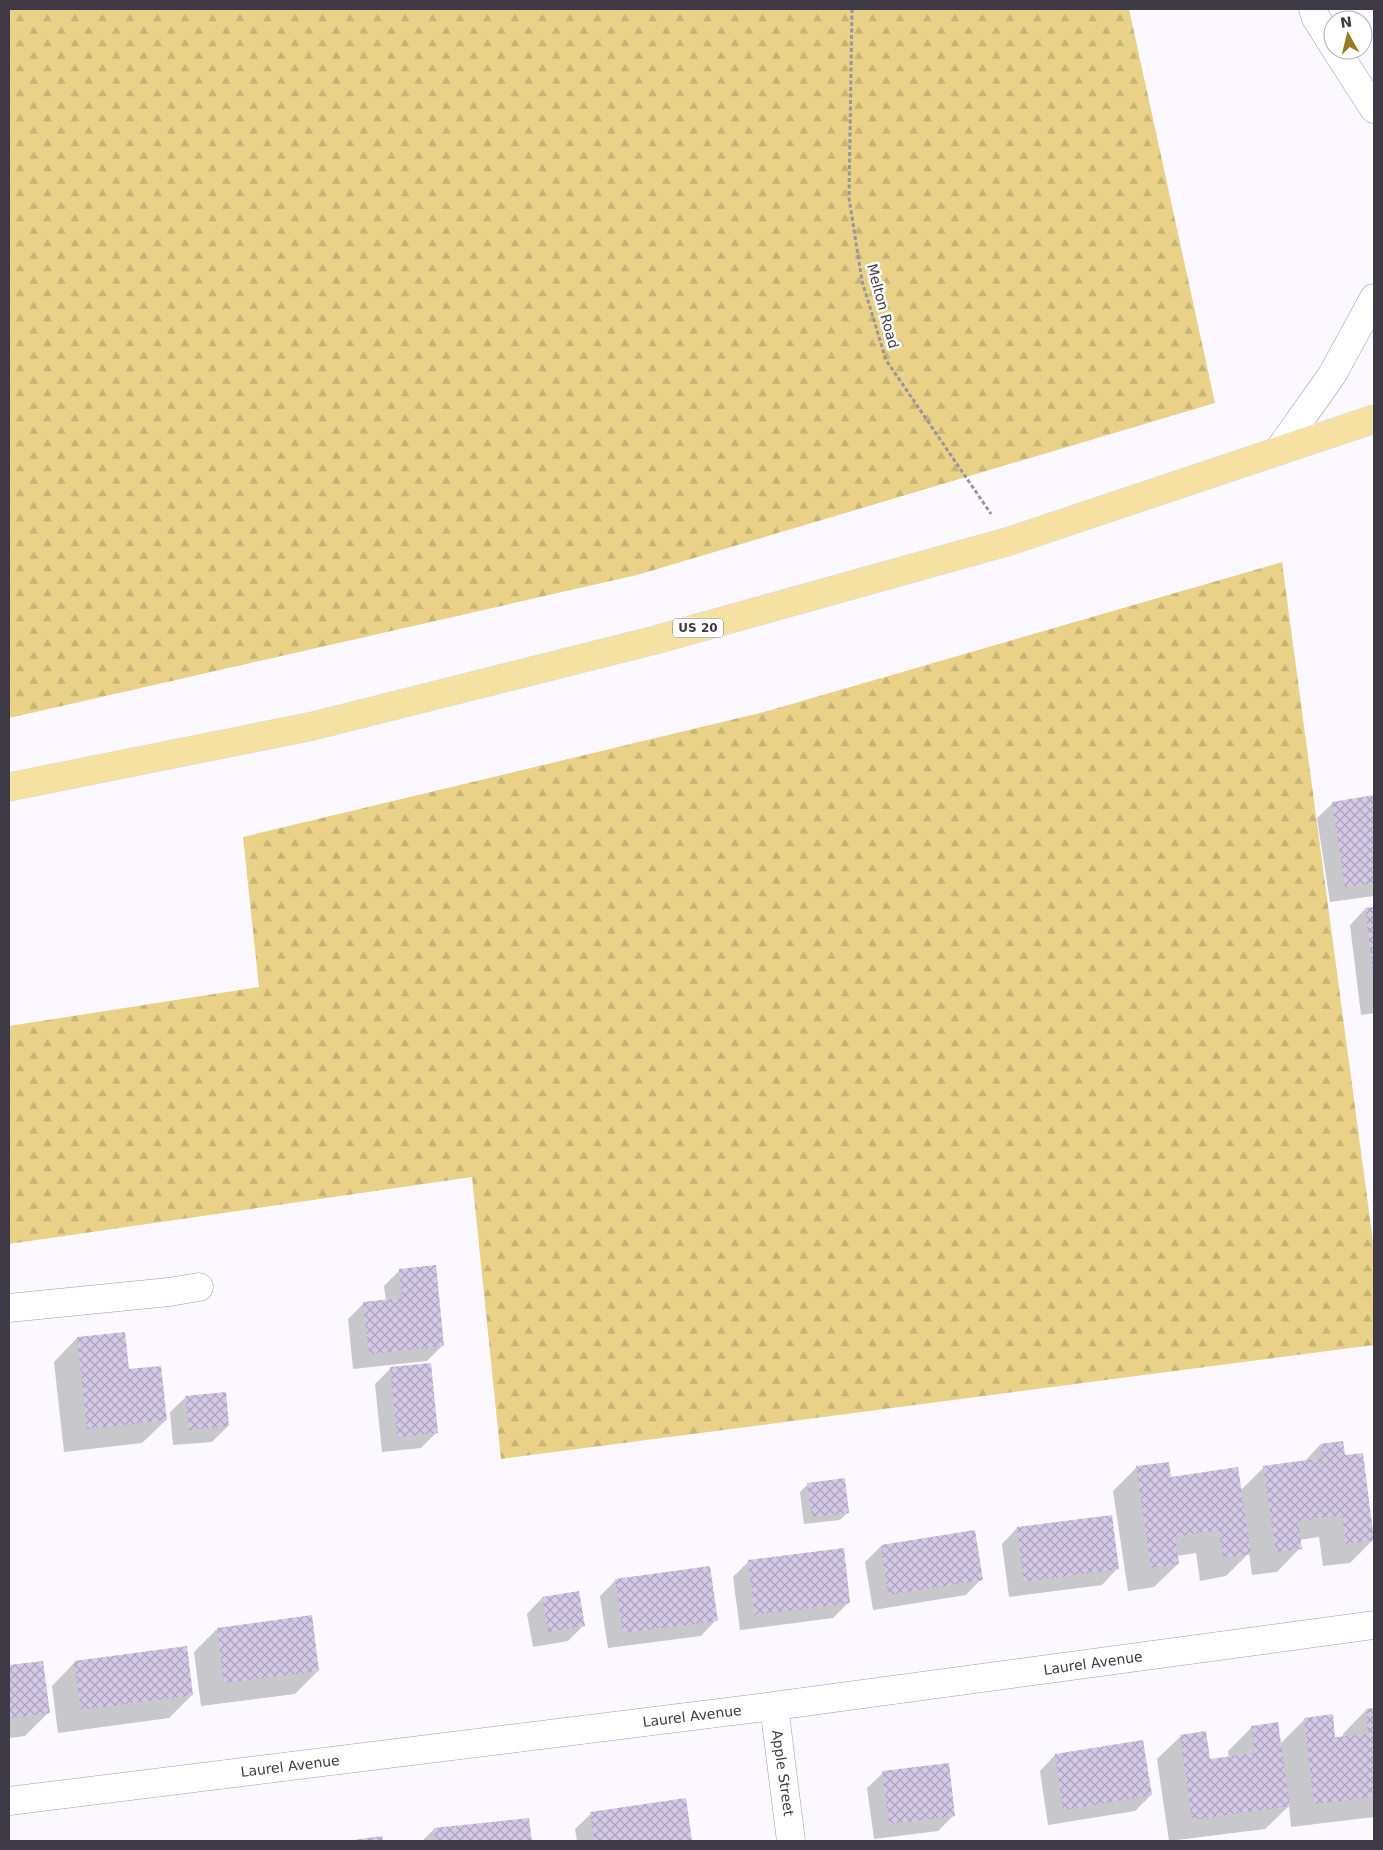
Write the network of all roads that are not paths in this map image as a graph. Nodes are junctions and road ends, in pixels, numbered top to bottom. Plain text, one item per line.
1 (1313, 9) edge
2 (1323, 29) edge
3 (1342, 60) edge
4 (1374, 109) edge
5 (1374, 298) edge
6 (1374, 419) edge
7 (1278, 451) junction
8 (9, 787) edge
9 (199, 1287) dead end
10 (9, 1308) edge
11 (1374, 1625) edge
12 (774, 1706) junction
13 (9, 1801) edge
14 (791, 1841) edge

1 - 2 street
3 - 4 street
5 - 7 street
6 - 7 main road, US 20
7 - 8 main road, US 20
9 - 10 street
11 - 12 street, Laurel Avenue
12 - 13 street, Laurel Avenue
12 - 14 street, Apple Street

